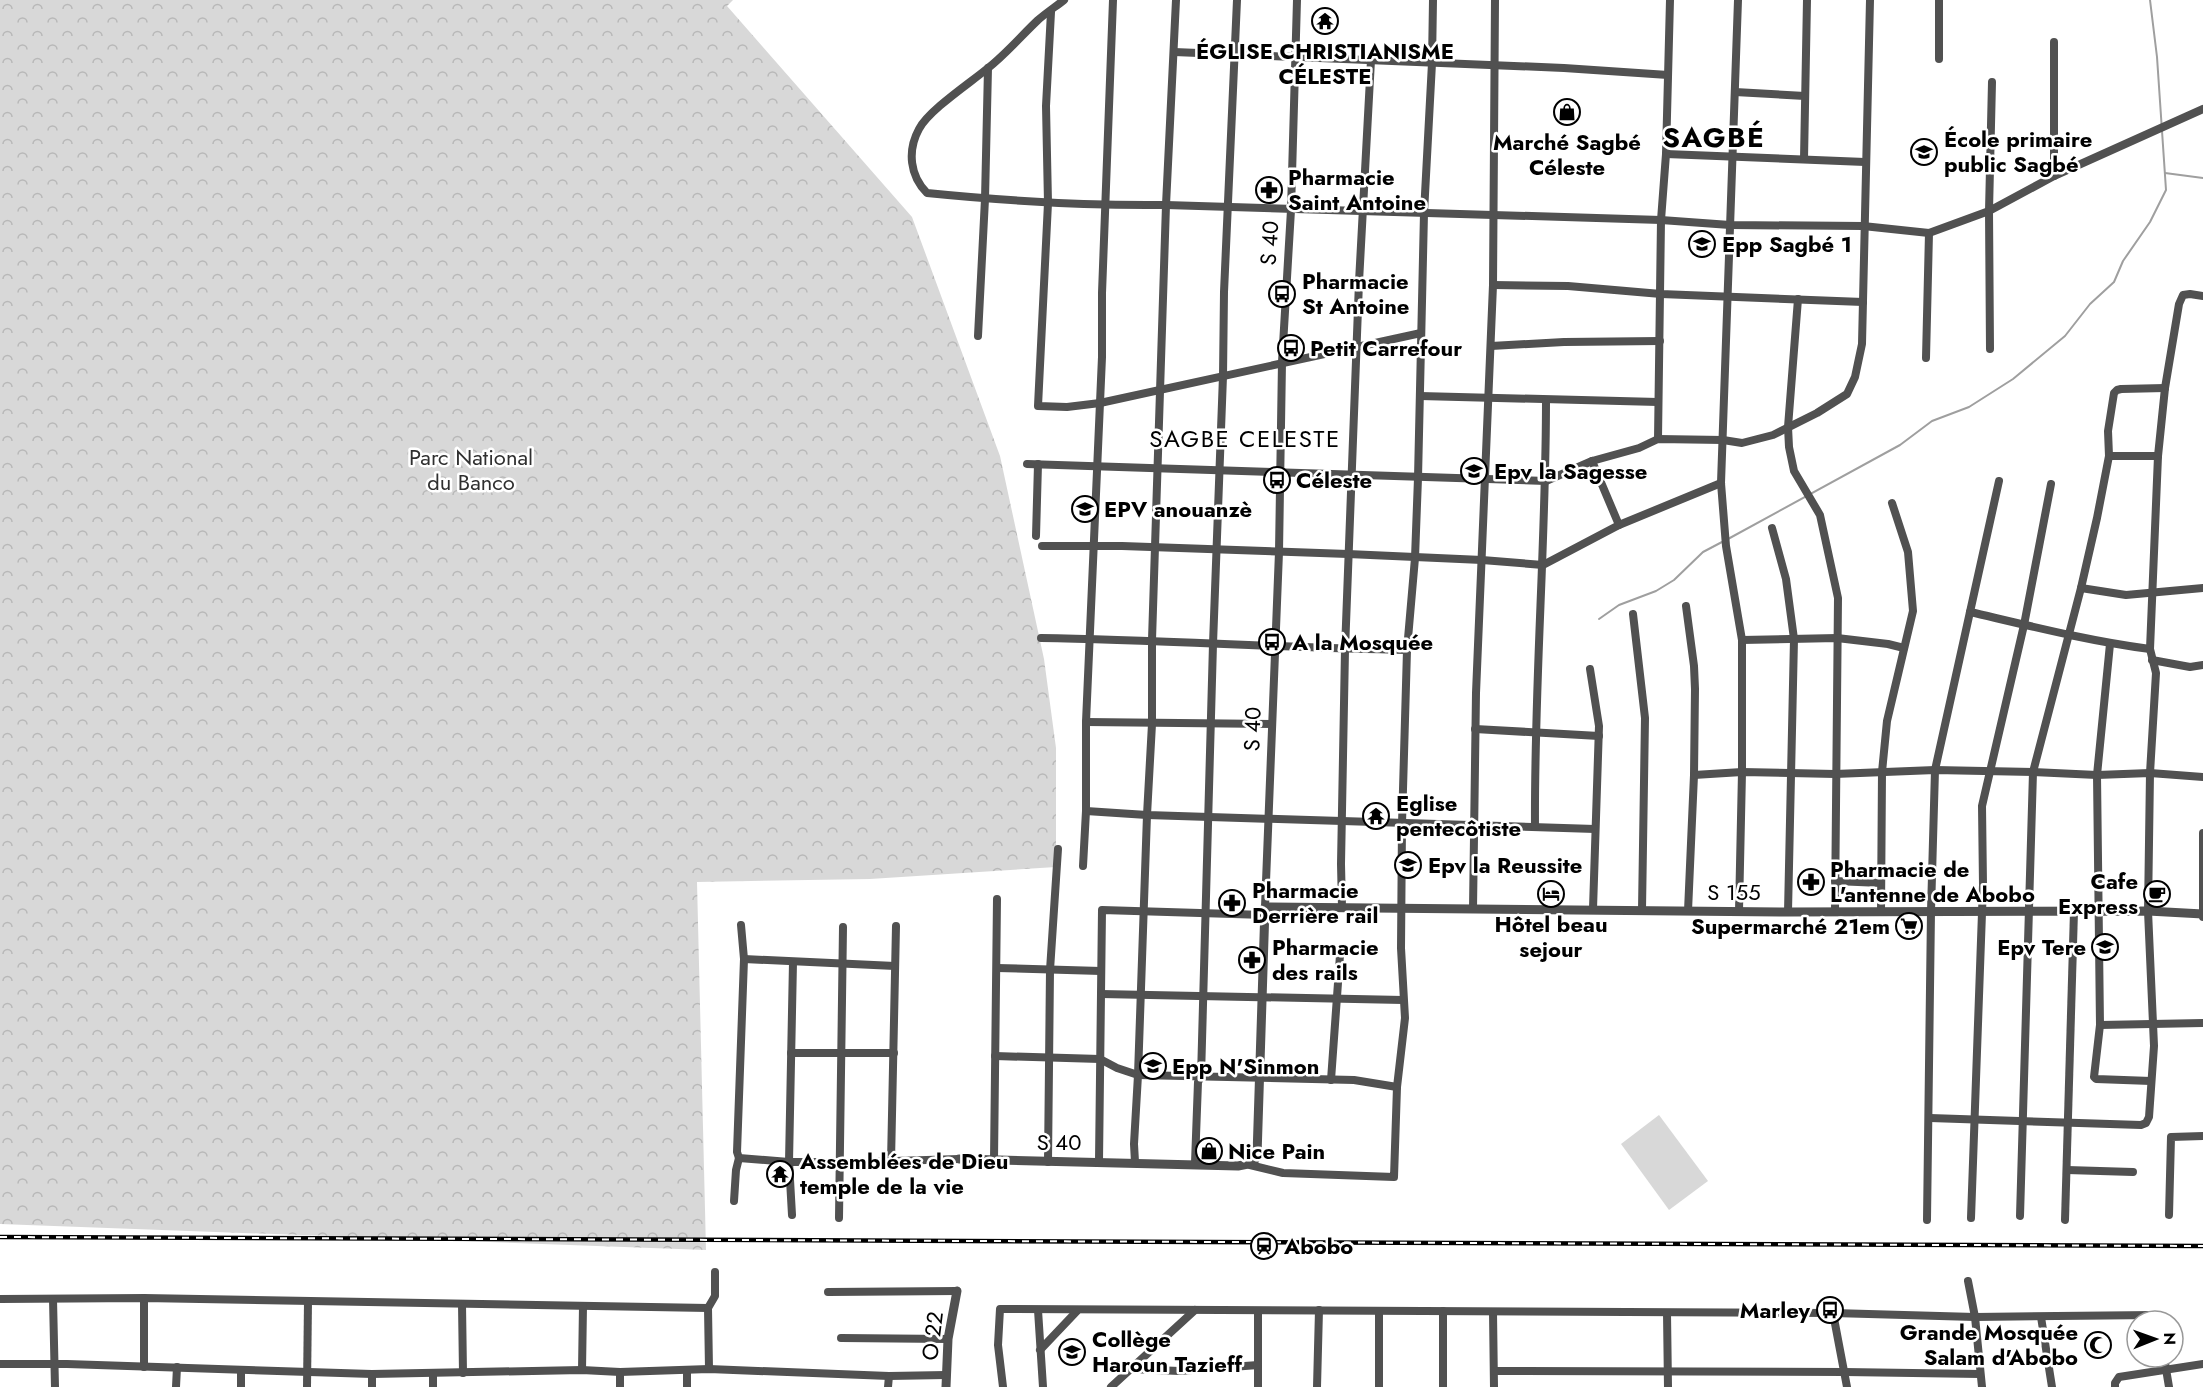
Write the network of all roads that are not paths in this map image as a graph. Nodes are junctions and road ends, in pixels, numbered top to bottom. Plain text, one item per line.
1 (1064, 0) edge
2 (1113, 0) edge
3 (1176, 0) edge
4 (1237, 0) edge
5 (1297, 0) edge
6 (1433, 0) edge
7 (1495, 0) edge
8 (1670, 0) edge
9 (1738, 0) edge
10 (1807, 0) edge
11 (1870, 0) edge
12 (1939, 0) edge
13 (1051, 12) junction
14 (2055, 42) dead end
15 (1174, 52) junction
16 (1234, 54) junction
17 (1295, 57) junction
18 (1939, 59) dead end
19 (1371, 60) junction
20 (1432, 63) junction
21 (1494, 65) junction
22 (988, 69) junction
23 (1668, 75) junction
24 (1992, 82) dead end
25 (1735, 92) junction
26 (1805, 96) junction
27 (2203, 108) edge
28 (1666, 154) junction
29 (1733, 157) junction
30 (1804, 159) junction
31 (1865, 162) junction
32 (2054, 176) junction
33 (985, 199) junction
34 (1048, 203) junction
35 (1167, 205) junction
36 (1107, 206) junction
37 (1227, 208) junction
38 (1291, 210) junction
39 (1364, 211) junction
40 (1989, 211) junction
41 (1424, 213) junction
42 (1492, 216) junction
43 (1661, 220) junction
44 (1730, 225) junction
45 (1863, 226) junction
46 (1929, 233) junction
47 (1493, 285) junction
48 (1661, 294) junction
49 (1726, 296) junction
50 (2203, 296) edge
51 (1798, 299) junction
52 (1863, 302) junction
53 (1421, 333) junction
54 (978, 336) dead end
55 (1660, 341) junction
56 (1491, 346) junction
57 (1357, 347) junction
58 (1990, 349) dead end
59 (1926, 358) dead end
60 (1282, 362) junction
61 (1223, 376) junction
62 (2165, 388) junction
63 (1161, 391) junction
64 (1419, 396) junction
65 (1489, 398) junction
66 (1546, 400) junction
67 (1658, 402) junction
68 (1100, 403) junction
69 (1788, 427) junction
70 (1658, 439) junction
71 (1723, 440) junction
72 (2109, 456) junction
73 (2158, 456) junction
74 (1592, 461) junction
75 (1027, 464) dead end
76 (1038, 464) junction
77 (1096, 466) junction
78 (1158, 469) junction
79 (1220, 470) junction
80 (1280, 472) junction
81 (1351, 474) junction
82 (1418, 478) junction
83 (1484, 479) junction
84 (1546, 481) junction
85 (1999, 481) dead end
86 (1721, 483) junction
87 (2051, 484) dead end
88 (1892, 503) dead end
89 (1619, 525) junction
90 (1772, 528) dead end
91 (1036, 536) dead end
92 (1094, 545) junction
93 (1042, 546) dead end
94 (1156, 547) junction
95 (1217, 550) junction
96 (1279, 552) junction
97 (1348, 554) junction
98 (1415, 558) junction
99 (1482, 560) junction
100 (1543, 565) junction
101 (2081, 588) junction
102 (2203, 588) edge
103 (2151, 593) junction
104 (1686, 606) dead end
105 (1970, 612) junction
106 (1633, 614) dead end
107 (2024, 625) junction
108 (2068, 635) junction
109 (1041, 638) dead end
110 (1837, 638) junction
111 (1089, 639) junction
112 (1794, 639) junction
113 (1152, 640) junction
114 (1742, 640) junction
115 (1213, 644) junction
116 (2110, 644) junction
117 (1275, 647) junction
118 (1904, 648) junction
119 (2150, 649) junction
120 (1345, 650) junction
121 (1407, 650) junction
122 (2152, 660) junction
123 (2203, 665) edge
124 (1590, 669) dead end
125 (1086, 722) junction
126 (1152, 724) junction
127 (1211, 724) junction
128 (1272, 724) junction
129 (1475, 729) junction
130 (1536, 732) junction
131 (1599, 736) junction
132 (1935, 770) junction
133 (1989, 771) junction
134 (1742, 772) junction
135 (1882, 772) junction
136 (2033, 772) junction
137 (1792, 773) junction
138 (2150, 773) junction
139 (1835, 774) junction
140 (1694, 775) junction
141 (2097, 775) junction
142 (2203, 777) edge
143 (1086, 811) junction
144 (1147, 815) junction
145 (1208, 816) junction
146 (1268, 818) junction
147 (1342, 822) junction
148 (1402, 824) junction
149 (1474, 825) junction
150 (1535, 827) junction
151 (1595, 829) junction
152 (2203, 833) edge
153 (1058, 849) dead end
154 (1083, 866) dead end
155 (1835, 881) junction
156 (1881, 884) junction
157 (997, 899) dead end
158 (1342, 908) junction
159 (1401, 909) junction
160 (1473, 909) junction
161 (1593, 909) junction
162 (1642, 910) junction
163 (1265, 911) junction
164 (1688, 911) junction
165 (1739, 911) junction
166 (1835, 911) junction
167 (1930, 911) junction
168 (2030, 911) junction
169 (2074, 911) junction
170 (2098, 911) junction
171 (2148, 911) junction
172 (1144, 912) junction
173 (1788, 912) junction
174 (1881, 912) junction
175 (1982, 912) junction
176 (1206, 914) junction
177 (2203, 915) edge
178 (741, 925) dead end
179 (896, 926) dead end
180 (843, 927) dead end
181 (1340, 955) dead end
182 (744, 958) junction
183 (793, 962) junction
184 (843, 963) junction
185 (895, 966) junction
186 (997, 968) junction
187 (1050, 970) junction
188 (1101, 971) junction
189 (1101, 994) junction
190 (1140, 994) junction
191 (1203, 996) junction
192 (1262, 997) junction
193 (1338, 999) junction
194 (1403, 1000) junction
195 (2203, 1023) edge
196 (2100, 1025) junction
197 (2153, 1025) junction
198 (791, 1053) junction
199 (894, 1053) junction
200 (842, 1054) junction
201 (995, 1056) junction
202 (1049, 1057) junction
203 (1100, 1059) junction
204 (1138, 1075) junction
205 (1201, 1077) junction
206 (1261, 1078) junction
207 (1331, 1080) junction
208 (2151, 1082) junction
209 (1397, 1087) junction
210 (1930, 1118) junction
211 (1973, 1119) junction
212 (2023, 1120) junction
213 (2068, 1122) junction
214 (2203, 1136) edge
215 (739, 1158) junction
216 (959, 1159) joint
217 (994, 1161) junction
218 (1099, 1161) junction
219 (789, 1162) junction
220 (839, 1162) junction
221 (891, 1162) junction
222 (1048, 1162) junction
223 (1135, 1162) junction
224 (1195, 1163) junction
225 (1250, 1165) junction
226 (2067, 1170) junction
227 (2133, 1172) dead end
228 (734, 1202) dead end
229 (792, 1215) dead end
230 (2169, 1215) dead end
231 (2020, 1216) dead end
232 (839, 1218) dead end
233 (1971, 1218) dead end
234 (1928, 1220) dead end
235 (2066, 1220) dead end
236 (715, 1272) dead end
237 (1968, 1281) dead end
238 (957, 1291) joint
239 (828, 1292) dead end
240 (144, 1298) junction
241 (0, 1299) edge
242 (53, 1299) junction
243 (308, 1301) junction
244 (462, 1304) junction
245 (583, 1306) junction
246 (708, 1308) junction
247 (1038, 1310) junction
248 (1195, 1310) junction
249 (1319, 1310) junction
250 (1077, 1311) junction
251 (1258, 1311) junction
252 (1379, 1311) junction
253 (1443, 1311) junction
254 (1493, 1312) junction
255 (1667, 1312) junction
256 (1833, 1313) junction
257 (2125, 1316) edge
258 (1975, 1317) junction
259 (2041, 1317) junction
260 (841, 1338) dead end
261 (948, 1339) junction
262 (1040, 1350) junction
263 (0, 1364) edge
264 (2203, 1364) edge
265 (55, 1365) junction
266 (1258, 1365) junction
267 (144, 1367) junction
268 (177, 1367) junction
269 (709, 1369) junction
270 (1131, 1369) junction
271 (241, 1370) junction
272 (307, 1370) junction
273 (582, 1370) junction
274 (687, 1370) junction
275 (2166, 1370) junction
276 (1494, 1371) junction
277 (620, 1372) junction
278 (1845, 1372) junction
279 (463, 1373) junction
280 (1667, 1373) junction
281 (372, 1374) junction
282 (433, 1374) junction
283 (1980, 1374) junction
284 (889, 1376) junction
285 (946, 1376) junction
286 (56, 1387) edge
287 (176, 1387) edge
288 (241, 1387) edge
289 (307, 1387) edge
290 (372, 1387) edge
291 (433, 1387) edge
292 (621, 1387) edge
293 (687, 1387) edge
294 (888, 1387) edge
295 (946, 1387) edge
296 (1003, 1387) edge
297 (1043, 1387) edge
298 (1111, 1387) edge
299 (1258, 1387) edge
300 (1317, 1387) edge
301 (1379, 1387) edge
302 (1443, 1387) edge
303 (1494, 1387) edge
304 (1668, 1387) edge
305 (1847, 1387) edge
306 (1982, 1387) edge
307 (2052, 1387) edge
308 (2115, 1387) edge
309 (2169, 1387) edge

1 - 13 street
2 - 36 street
3 - 15 street
4 - 16 street
5 - 17 street, S 40
6 - 20 street
7 - 21 street
8 - 23 street
9 - 25 street
10 - 26 street
11 - 31 street
12 - 18 street
13 - 22 street
13 - 34 street
14 - 32 street
15 - 16 street
15 - 35 street
16 - 17 street
16 - 37 street
17 - 19 street
17 - 38 street, S 40
19 - 20 street
19 - 39 street
20 - 21 street
20 - 41 street
21 - 23 street
21 - 42 street
22 - 33 street
22 - 33 street
23 - 28 street
24 - 40 street
25 - 26 street
25 - 29 street
26 - 30 street
27 - 32 street
28 - 29 street
28 - 43 street
29 - 30 street
29 - 44 street
30 - 31 street
31 - 45 street
32 - 40 street
33 - 34 street
33 - 54 street
34 - 36 street
34 - 68 street
35 - 36 street
35 - 37 street
35 - 63 street
36 - 68 street
37 - 38 street
37 - 61 street
38 - 39 street
38 - 60 street, S 40
39 - 41 street
39 - 57 street
40 - 46 street
40 - 58 street
41 - 42 street
41 - 53 street
42 - 43 street
42 - 47 street
43 - 44 street
43 - 48 street
44 - 45 street
44 - 49 street
45 - 46 street
45 - 52 street
46 - 59 street
47 - 48 street
47 - 56 street
48 - 49 street
48 - 55 street
49 - 51 street
49 - 71 street
50 - 62 street
51 - 52 street
51 - 69 street
52 - 69 street
53 - 57 street
53 - 64 street
55 - 56 street
55 - 67 street
56 - 65 street
57 - 60 street
57 - 81 street
60 - 61 street
60 - 80 street, S 40
61 - 63 street
61 - 79 street
62 - 72 street
62 - 73 street
63 - 68 street
63 - 78 street
64 - 65 street
64 - 82 street
65 - 66 street
65 - 83 street
66 - 67 street
66 - 84 street
67 - 70 street
68 - 77 street
69 - 71 street
69 - 110 street
70 - 71 street
70 - 74 street
71 - 86 street
72 - 73 street
72 - 101 street
73 - 103 street
74 - 84 street
74 - 89 street
75 - 76 street
76 - 77 street
76 - 91 street
77 - 78 street
77 - 92 street
78 - 79 street
78 - 94 street
79 - 80 street
79 - 95 street
80 - 81 street
80 - 96 street, S 40
81 - 82 street
81 - 97 street
82 - 83 street
82 - 98 street
83 - 84 street
83 - 99 street
84 - 100 street
85 - 105 street
86 - 89 street
86 - 114 street
87 - 107 street
88 - 118 street
89 - 100 street
90 - 112 street
92 - 93 street
92 - 94 street
92 - 111 street
94 - 95 street
94 - 113 street
95 - 96 street
95 - 115 street
96 - 97 street
96 - 117 street, S 40
97 - 98 street
97 - 120 street
98 - 99 street
98 - 121 street
99 - 100 street
99 - 129 street
100 - 130 street
101 - 103 street
101 - 108 street
102 - 103 street
103 - 119 street
104 - 140 street
105 - 107 street
105 - 132 street
106 - 162 street
107 - 108 street
107 - 133 street
108 - 116 street
108 - 136 street
109 - 111 street
110 - 112 street
110 - 118 street
110 - 139 street
111 - 113 street
111 - 125 street
112 - 114 street
112 - 137 street
113 - 115 street
113 - 126 street
114 - 134 street
115 - 117 street
115 - 127 street
116 - 119 street
116 - 141 street
117 - 120 street
117 - 128 street, S 40
118 - 135 street
119 - 122 street
120 - 121 street
120 - 147 street
121 - 148 street
122 - 123 street
122 - 138 street
124 - 131 street
125 - 126 street
125 - 143 street
126 - 127 street
126 - 144 street
127 - 128 street
127 - 145 street
128 - 146 street, S 40
129 - 130 street
129 - 149 street
130 - 131 street
130 - 150 street
131 - 151 street
132 - 133 street
132 - 135 street
132 - 167 street
133 - 136 street
133 - 175 street
134 - 137 street
134 - 140 street
134 - 165 street
135 - 139 street
135 - 156 street
136 - 141 street
136 - 168 street
137 - 139 street
137 - 173 street
138 - 141 street
138 - 142 street
138 - 171 street
139 - 155 street
140 - 164 street
141 - 170 street
143 - 144 street
143 - 154 street
144 - 145 street
144 - 172 street
145 - 146 street
145 - 176 street
146 - 147 street
146 - 163 street, S 40
147 - 148 street
147 - 158 street
148 - 149 street
148 - 159 street
149 - 150 street
149 - 160 street
150 - 151 street
151 - 161 street
152 - 177 street
153 - 187 street
155 - 156 street
155 - 166 street
156 - 174 street
157 - 186 street
158 - 159 street, S 155
158 - 163 street, S 155
159 - 160 street, S 155
159 - 194 street
160 - 161 street, S 155
161 - 162 street, S 155
162 - 164 street, S 155
163 - 176 street
163 - 192 street, S 40
164 - 165 street, S 155
165 - 173 street, S 155
166 - 173 street, S 155
166 - 174 street, S 155
167 - 174 street, S 155
167 - 175 street, S 155
167 - 210 street
168 - 169 street, S 155
168 - 175 street, S 155
168 - 212 street
169 - 170 street, S 155
169 - 213 street
170 - 171 street, S 155
170 - 196 street
171 - 177 street, S 155
171 - 197 street
172 - 176 street
172 - 188 street
172 - 190 street
175 - 211 street
176 - 191 street
178 - 182 street
179 - 185 street
180 - 184 street
181 - 193 street
182 - 183 street
182 - 215 street
183 - 184 street
183 - 198 street
184 - 185 street
184 - 200 street
185 - 199 street
186 - 187 street
186 - 201 street
187 - 188 street
187 - 202 street
188 - 189 street
189 - 190 street
189 - 203 street
190 - 191 street
190 - 204 street
191 - 192 street
191 - 205 street
192 - 193 street
192 - 206 street, S 40
193 - 194 street
193 - 207 street
194 - 209 street
195 - 197 street
196 - 197 street
196 - 208 street
197 - 208 street
198 - 200 street
198 - 219 street
199 - 200 street
199 - 221 street
200 - 220 street
201 - 202 street
201 - 217 street
202 - 203 street
202 - 222 street
203 - 204 street
203 - 218 street
204 - 205 street
204 - 223 street
205 - 206 street
205 - 224 street
206 - 207 street
206 - 225 street, S 40
207 - 209 street
208 - 213 street
209 - 225 street
210 - 211 street
210 - 234 street
211 - 212 street
211 - 233 street
212 - 213 street
212 - 231 street
213 - 226 street
214 - 230 street
215 - 219 street
215 - 228 street
216 - 217 street, S 40
216 - 221 street
217 - 222 street, S 40
218 - 222 street, S 40
218 - 223 street, S 40
219 - 220 street
219 - 229 street
220 - 221 street
220 - 232 street
223 - 224 street, S 40
224 - 225 street, S 40
226 - 227 street
226 - 235 street
236 - 246 street
237 - 258 street
238 - 239 street
238 - 261 street, O 22
240 - 242 street
240 - 243 street
240 - 267 street
241 - 242 street
242 - 265 street
243 - 244 street
243 - 272 street
244 - 245 street
244 - 279 street
245 - 246 street
245 - 273 street
246 - 269 street
247 - 250 street
247 - 262 street
247 - 296 street
248 - 250 street
248 - 251 street
248 - 270 street
249 - 251 street
249 - 252 street
249 - 300 street
250 - 262 street
251 - 266 street
252 - 253 street
252 - 301 street
253 - 254 street
253 - 302 street
254 - 255 street
254 - 276 street
255 - 256 street
255 - 280 street
256 - 258 street
256 - 278 street
257 - 259 street
258 - 259 street
258 - 283 street
259 - 307 street
260 - 261 street
261 - 285 street, O 22
262 - 297 street
263 - 265 street
264 - 275 street
265 - 267 street
265 - 286 street
266 - 270 street
266 - 299 street
267 - 268 street
268 - 271 street
268 - 287 street
269 - 274 street
269 - 284 street
270 - 298 street
271 - 272 street
271 - 288 street
272 - 281 street
272 - 289 street
273 - 277 street
273 - 279 street
274 - 277 street
274 - 293 street
275 - 308 street
275 - 309 street
276 - 280 street
276 - 303 street
277 - 292 street
278 - 280 street
278 - 283 street
278 - 305 street
279 - 282 street
280 - 304 street
281 - 282 street
281 - 290 street
282 - 291 street
283 - 306 street
284 - 285 street
284 - 294 street
285 - 295 street, O 22

